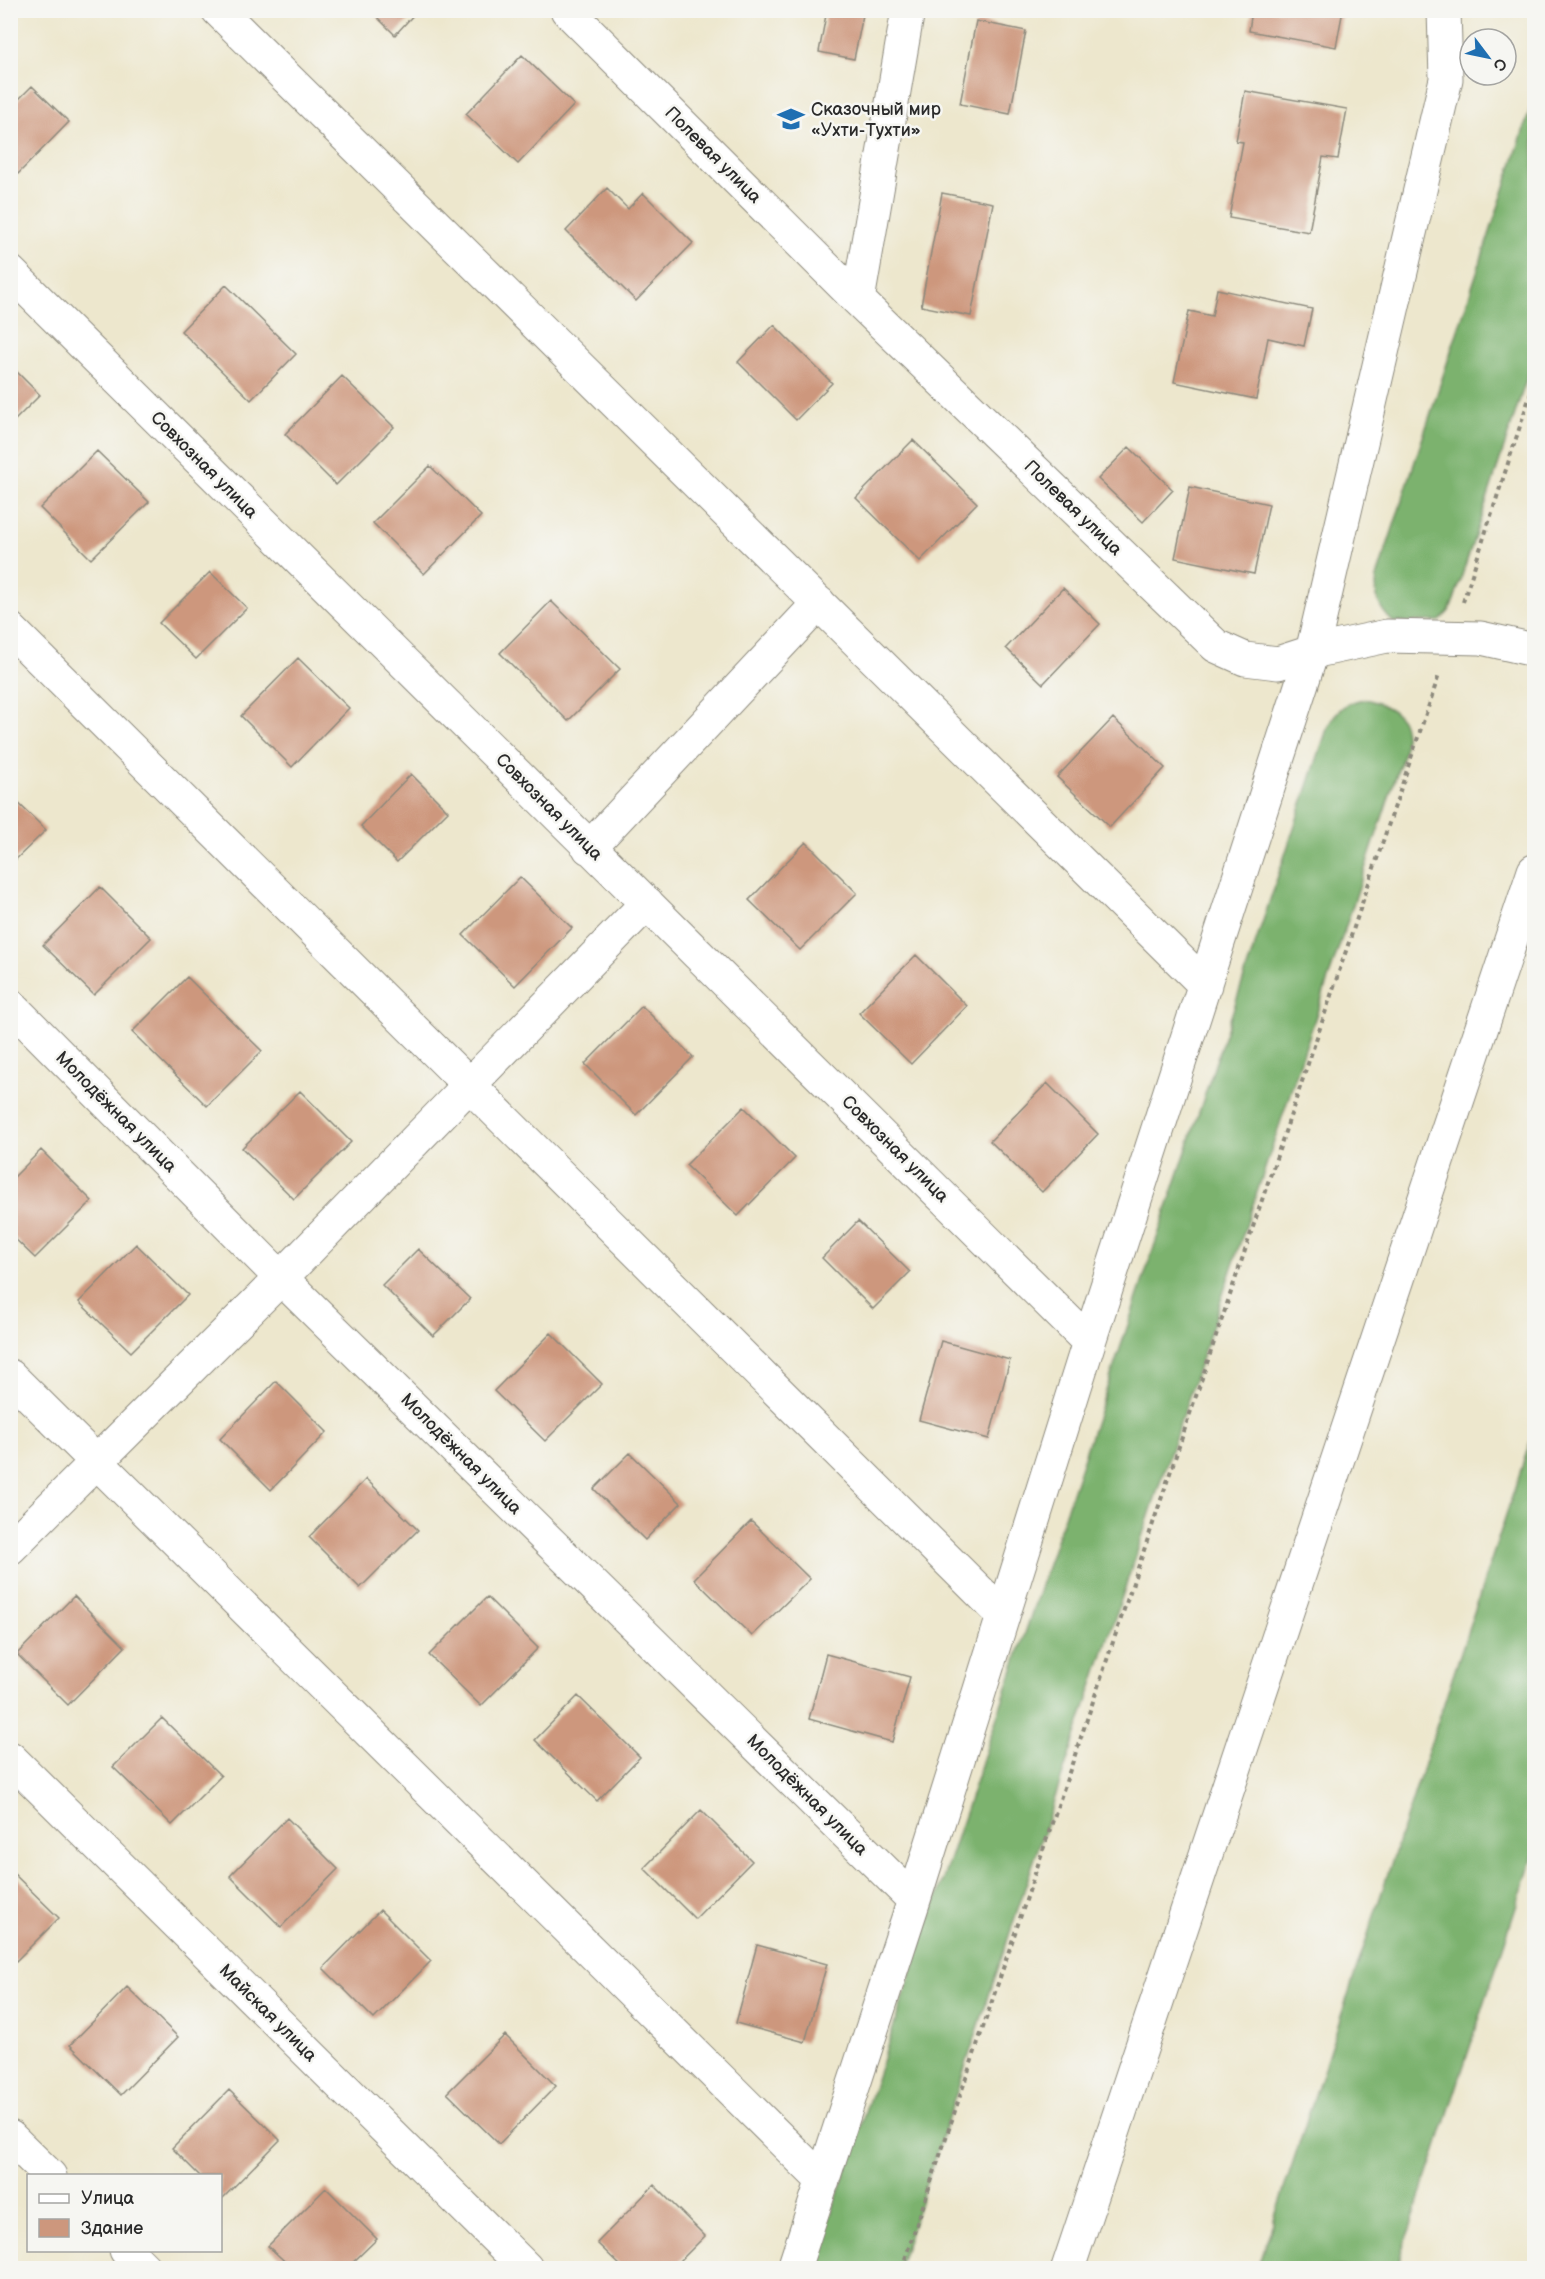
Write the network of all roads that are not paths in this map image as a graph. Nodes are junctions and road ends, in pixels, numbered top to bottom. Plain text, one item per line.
1 (218, 10) edge
2 (567, 10) edge
3 (908, 10) edge
4 (1444, 10) edge
5 (10, 272) edge
6 (858, 300) junction
7 (819, 603) junction
8 (10, 629) edge
9 (1534, 650) edge
10 (1312, 652) junction
11 (589, 848) junction
12 (1534, 871) edge
13 (647, 903) junction
14 (1205, 985) junction
15 (10, 1005) edge
16 (470, 1085) junction
17 (281, 1278) junction
18 (1089, 1342) junction
19 (10, 1376) edge
20 (97, 1461) junction
21 (10, 1548) edge
22 (1004, 1615) junction
23 (10, 1758) edge
24 (914, 1900) junction
25 (10, 2137) edge
26 (49, 2174) edge
27 (823, 2181) junction
28 (128, 2252) edge
29 (144, 2268) edge
30 (526, 2268) edge
31 (794, 2268) edge
32 (1068, 2268) edge

1 - 7 street
2 - 6 street, Полевая улица
3 - 6 street
4 - 10 street
5 - 11 street, Совхозная улица
6 - 10 street, Полевая улица
7 - 11 street
7 - 14 street
8 - 16 street
9 - 10 street, Полевая улица
10 - 14 street
11 - 13 street, Совхозная улица
12 - 32 street
13 - 16 street
13 - 18 street, Совхозная улица
14 - 18 street
15 - 17 street, Молодёжная улица
16 - 17 street
16 - 22 street
17 - 20 street
17 - 24 street, Молодёжная улица
18 - 22 street
19 - 20 street
20 - 21 street
20 - 27 street
22 - 24 street
23 - 30 street, Майская улица
24 - 27 street
25 - 26 street
27 - 31 street
28 - 29 street

